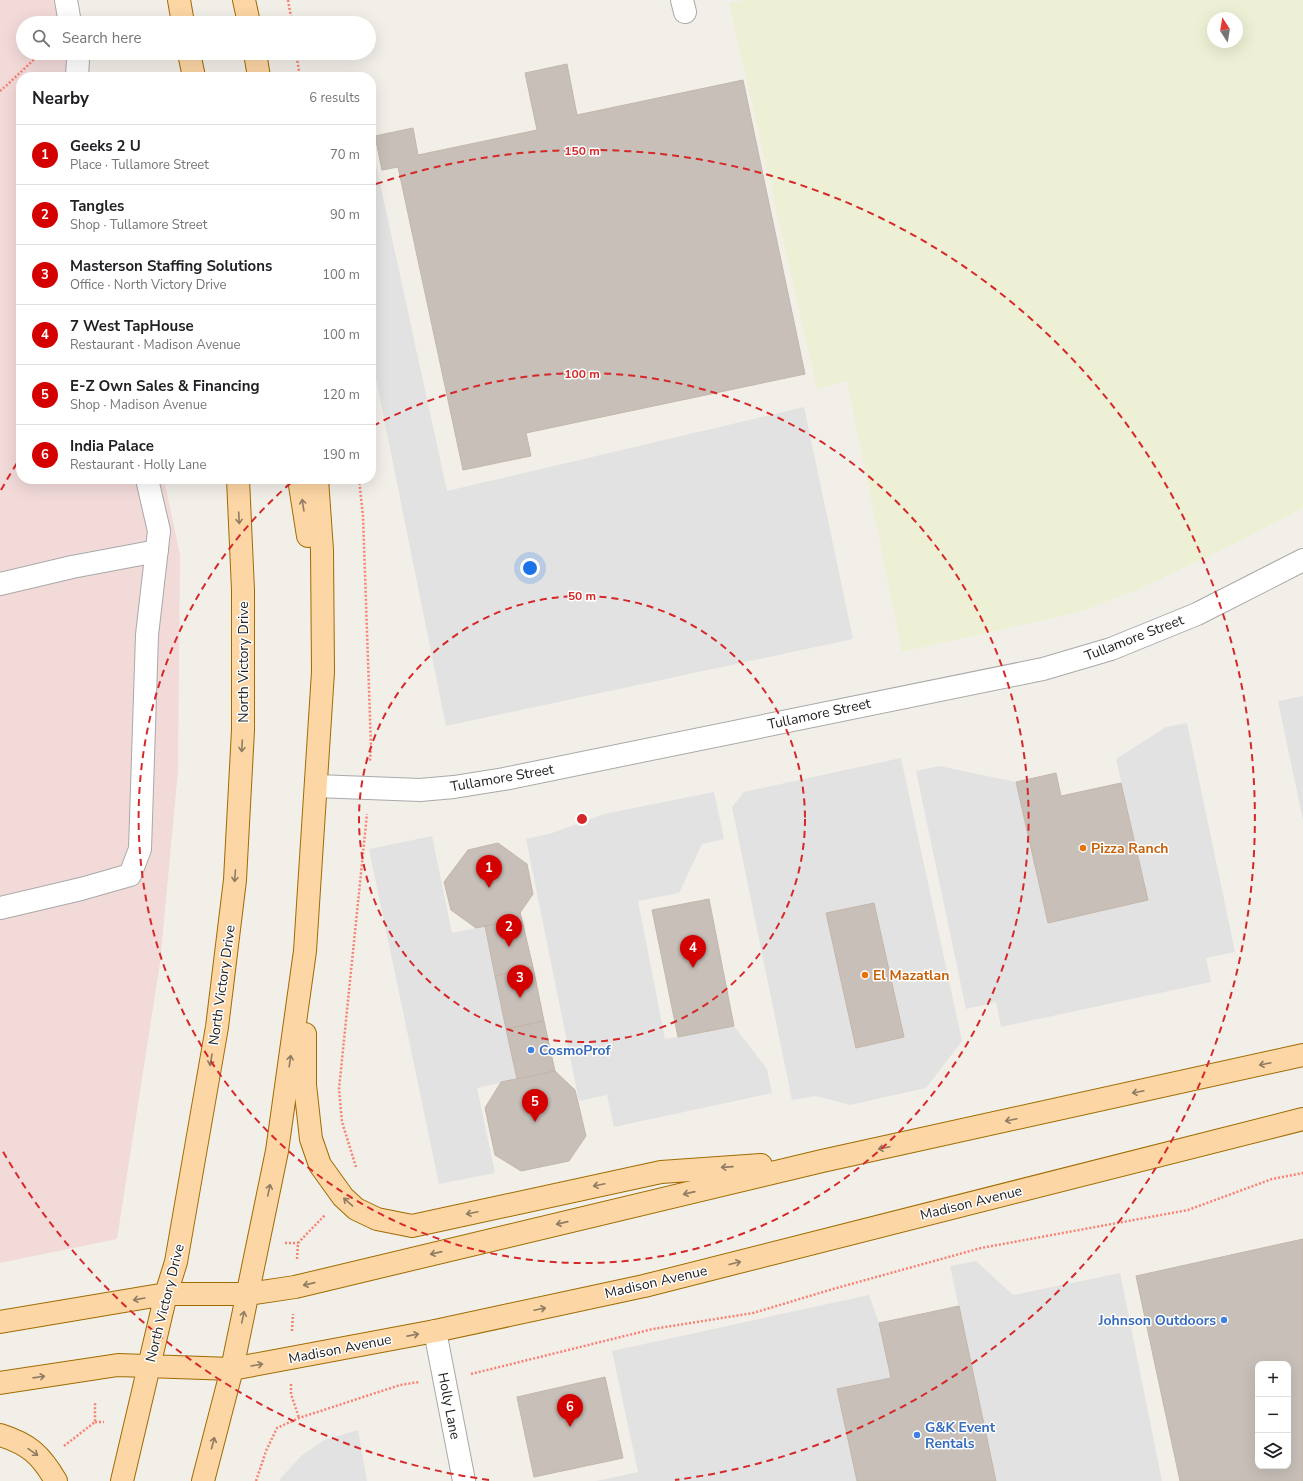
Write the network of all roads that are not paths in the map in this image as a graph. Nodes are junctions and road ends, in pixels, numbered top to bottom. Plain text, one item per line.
1 (66, 0) edge
2 (179, 0) edge
3 (244, 0) edge
4 (69, 16) edge
5 (182, 16) edge
6 (247, 16) edge
7 (78, 60) edge
8 (190, 60) edge
9 (256, 60) edge
10 (77, 72) edge
11 (193, 72) edge
12 (258, 72) edge
13 (149, 484) edge
14 (238, 484) edge
15 (300, 484) edge
16 (317, 484) edge
17 (157, 551) junction
18 (1303, 560) edge
19 (0, 584) edge
20 (322, 626) junction
21 (316, 786) junction
22 (0, 908) edge
23 (305, 951) junction
24 (1303, 1055) edge
25 (1303, 1119) edge
26 (822, 1161) junction
27 (166, 1294) junction
28 (248, 1294) junction
29 (0, 1322) edge
30 (434, 1331) junction
31 (150, 1366) junction
32 (232, 1369) junction
33 (0, 1383) edge
34 (0, 1435) edge
35 (56, 1481) edge
36 (122, 1481) edge
37 (203, 1481) edge
38 (464, 1481) edge

1 - 4 street
2 - 5 main road
3 - 6 main road
7 - 10 street
8 - 11 main road
9 - 12 main road
13 - 17 street
14 -> 27 main road, North Victory Drive
20 -> 15 main road
16 - 20 main road
17 - 19 street
17 - 22 street
18 - 21 street, Tullamore Street
20 - 21 main road
21 - 23 main road
26 -> 23 main road
28 -> 23 main road
24 -> 26 main road
30 -> 25 main road, Madison Avenue
26 -> 28 main road
27 - 28 main road
27 -> 29 main road
27 - 31 main road, North Victory Drive
32 -> 28 main road
32 -> 30 main road, Madison Avenue
30 - 38 street, Holly Lane
31 - 32 main road, Madison Avenue
33 -> 31 main road, Madison Avenue
31 - 36 main road, North Victory Drive
37 -> 32 main road
34 -> 35 main road

